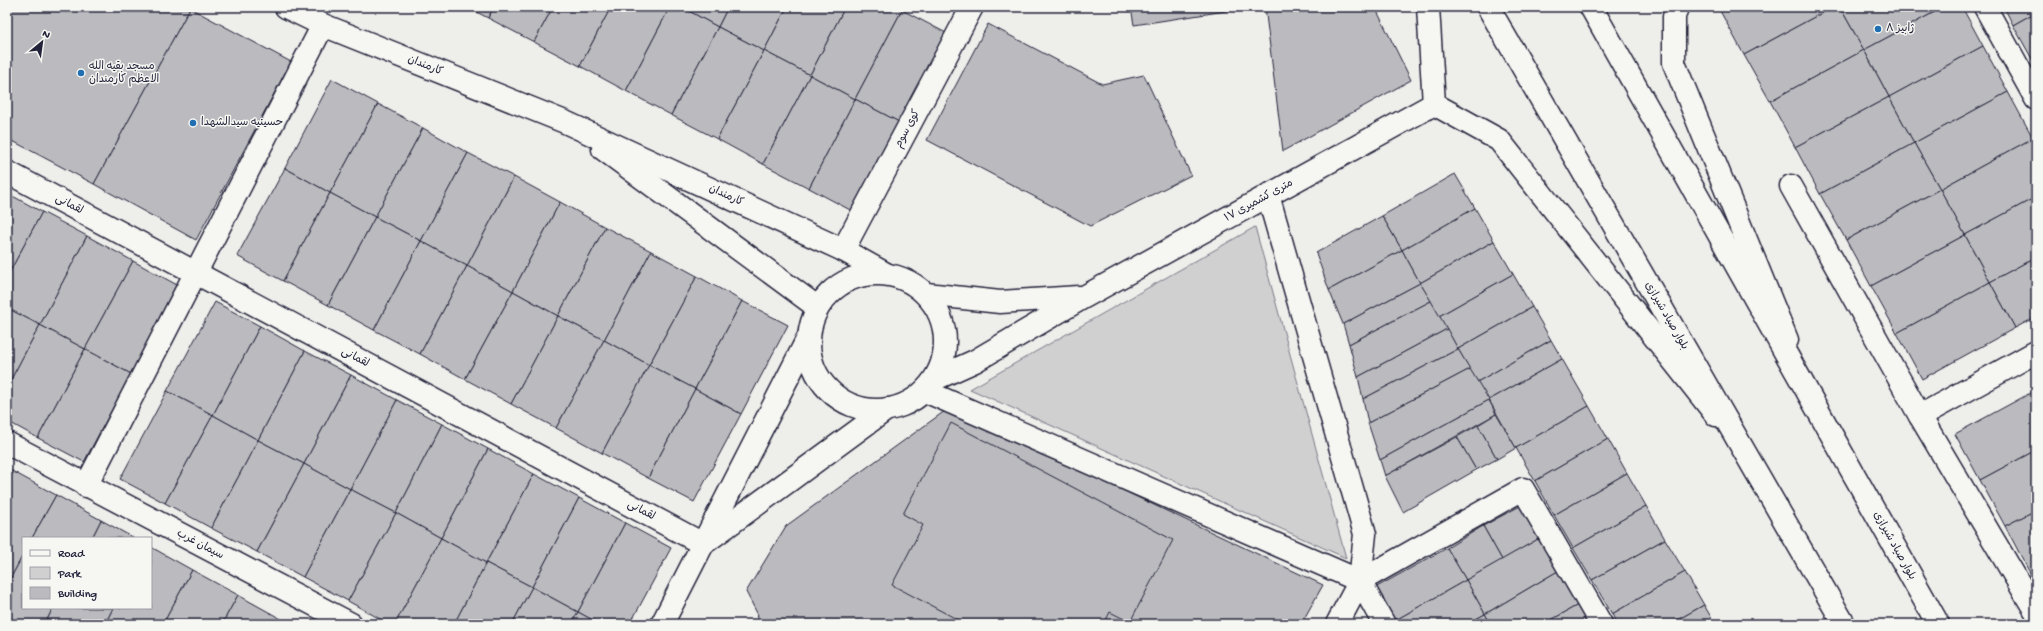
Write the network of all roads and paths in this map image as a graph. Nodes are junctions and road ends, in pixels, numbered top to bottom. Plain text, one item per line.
1 (286, 7) edge
2 (972, 7) edge
3 (1428, 7) edge
4 (1488, 7) edge
5 (1591, 7) edge
6 (1677, 7) edge
7 (1985, 7) edge
8 (323, 25) junction
9 (2036, 99) edge
10 (1434, 104) junction
11 (565, 122) junction
12 (7, 172) edge
13 (1792, 186) dead end
14 (1268, 195) junction
15 (843, 250) junction
16 (195, 273) junction
17 (886, 274) junction
18 (926, 294) junction
19 (1084, 297) junction
20 (817, 307) junction
21 (808, 338) junction
22 (2036, 352) edge
23 (930, 385) junction
24 (1808, 393) junction
25 (888, 409) junction
26 (1920, 416) junction
27 (7, 443) edge
28 (1743, 450) junction
29 (86, 486) junction
30 (703, 544) junction
31 (1360, 581) junction
32 (2036, 612) edge
33 (1381, 621) edge
34 (351, 624) edge
35 (662, 624) edge
36 (1337, 624) edge
37 (1601, 624) edge
38 (1844, 624) edge
39 (1938, 624) edge

1 - 8 street, کارمندان
2 - 15 street, کوی سوم
3 - 10 street
4 - 28 street, بلوار صیاد شیرازی
5 - 24 street, بلوار صیاد شیرازی
6 - 24 street
7 - 9 street
8 - 11 street, کارمندان
8 - 16 street
10 - 14 street, ۱۷ متری کشمیری
10 - 28 street
11 - 15 street, کارمندان
11 - 20 street, کارمندان
12 - 16 street, لقمانی
13 - 26 street
14 - 19 street, ۱۷ متری کشمیری
14 - 31 street
15 - 17 street, کارمندان
16 - 29 street
16 - 30 street, لقمانی
17 - 18 street
17 - 20 street
18 - 19 street
18 - 23 street
19 - 23 street, ۱۷ متری کشمیری
20 - 21 street
21 - 25 street
21 - 30 street
22 - 26 street
23 - 25 street
23 - 31 street
24 - 39 street, بلوار صیاد شیرازی
25 - 30 street
26 - 32 street
27 - 29 street, سیمان غرب
28 - 38 street, بلوار صیاد شیرازی
29 - 34 street, سیمان غرب
30 - 35 street
31 - 33 street
31 - 36 street
31 - 37 street

